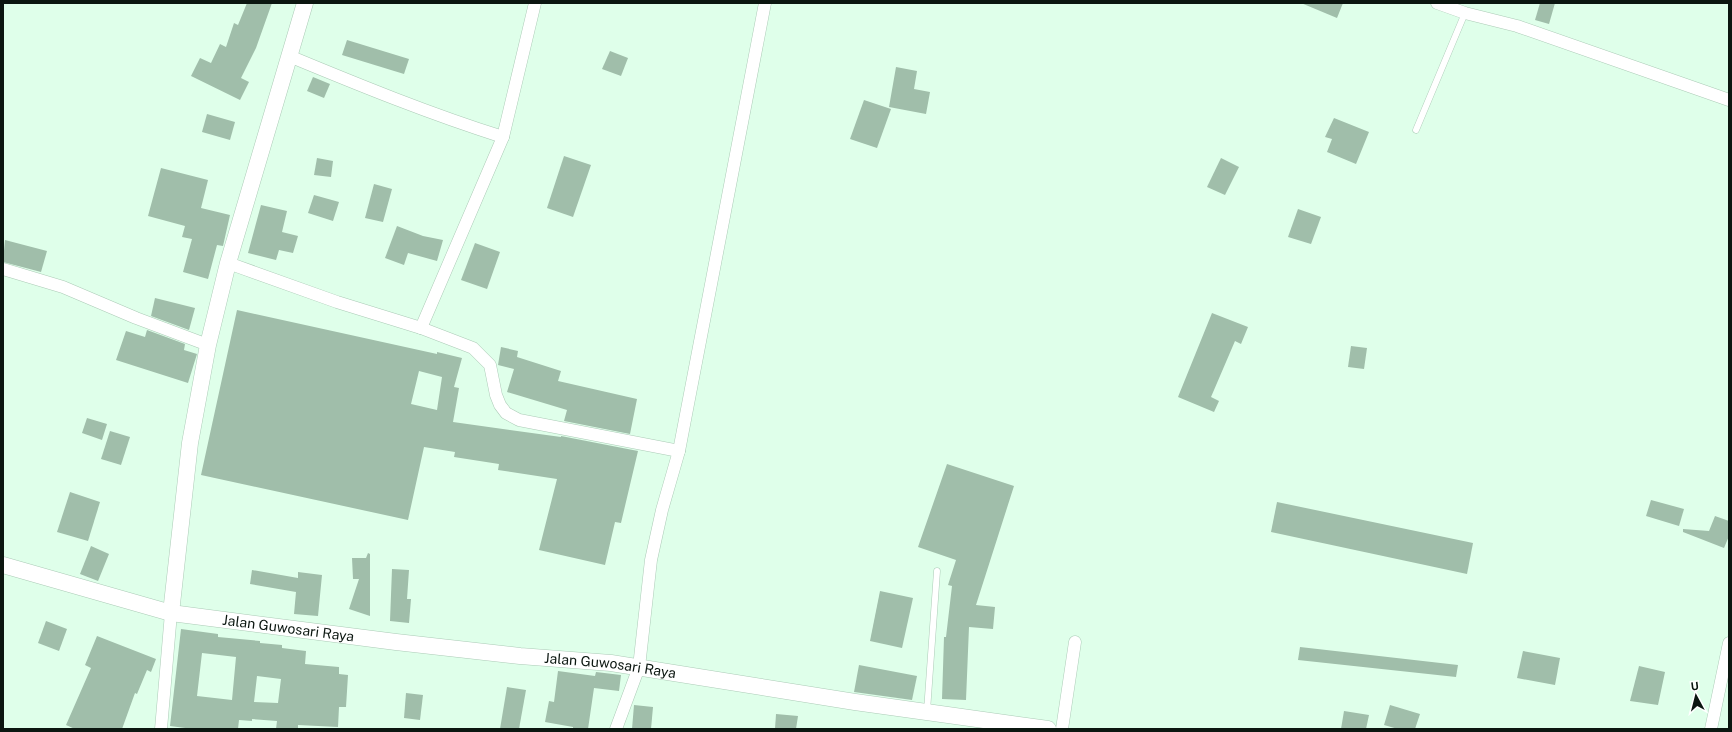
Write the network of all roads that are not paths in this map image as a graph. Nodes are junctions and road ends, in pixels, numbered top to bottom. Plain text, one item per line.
1 (305, 3) edge
2 (535, 3) edge
3 (765, 3) edge
4 (1436, 3) edge
5 (1465, 13) junction
6 (289, 56) junction
7 (1729, 100) edge
8 (1416, 130) dead end
9 (502, 137) junction
10 (228, 263) junction
11 (3, 269) edge
12 (421, 328) junction
13 (208, 345) junction
14 (679, 451) junction
15 (3, 565) edge
16 (937, 570) dead end
17 (171, 613) junction
18 (1075, 642) dead end
19 (1729, 643) edge
20 (638, 667) junction
21 (927, 712) junction
22 (162, 729) edge
23 (616, 729) edge
24 (1048, 729) edge
25 (1062, 729) edge
26 (1711, 729) edge

1 - 6 street
2 - 9 street
3 - 14 street
4 - 5 street
5 - 7 street
5 - 8 lane
6 - 9 street
6 - 10 street
9 - 12 street
10 - 12 street
10 - 13 street
11 - 13 street
12 - 14 street
13 - 17 street
14 - 20 street
15 - 17 street, Jalan Guwosari Raya
16 - 21 lane
17 - 20 street, Jalan Guwosari Raya
17 - 22 street
18 - 25 street
19 - 26 street
20 - 21 street, Jalan Guwosari Raya
20 - 23 street
21 - 24 street, Jalan Guwosari Raya

